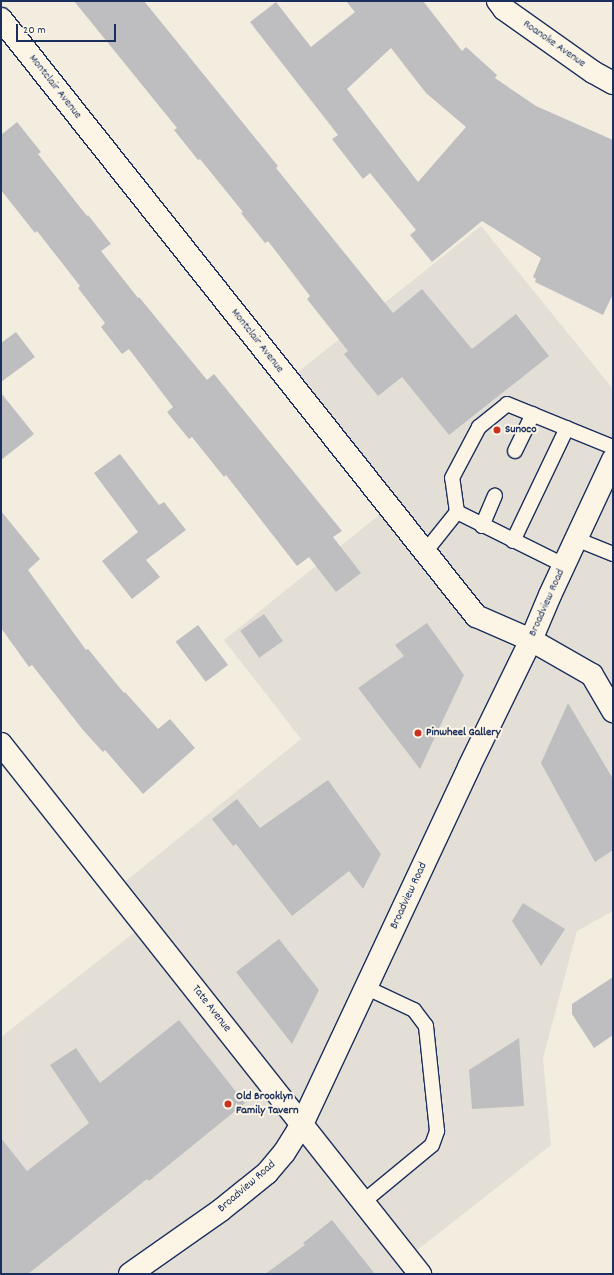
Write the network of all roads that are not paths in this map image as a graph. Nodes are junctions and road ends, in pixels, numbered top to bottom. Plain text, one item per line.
1 (498, 1) edge
2 (1, 19) edge
3 (613, 83) edge
4 (533, 414) junction
5 (567, 428) junction
6 (613, 447) edge
7 (516, 451) dead end
8 (613, 460) edge
9 (495, 496) dead end
10 (456, 512) junction
11 (482, 526) junction
12 (576, 539) junction
13 (513, 541) junction
14 (425, 552) junction
15 (613, 554) edge
16 (564, 565) junction
17 (530, 640) junction
18 (613, 711) edge
19 (1, 744) edge
20 (367, 988) junction
21 (302, 1124) junction
22 (363, 1202) junction
23 (130, 1274) edge
24 (420, 1274) edge

1 - 3 street, Roanoke Avenue
2 - 14 street, Montclair Avenue
4 - 5 lane
4 - 7 lane
4 - 10 lane
5 - 6 lane
5 - 13 lane
8 - 12 street, Broadview Road
9 - 11 lane
10 - 11 lane
10 - 14 lane
11 - 13 lane
12 - 15 lane
12 - 16 street, Broadview Road
13 - 16 lane
14 - 17 street, Montclair Avenue
16 - 17 street, Broadview Road
17 - 18 street, Montclair Avenue
17 - 20 street, Broadview Road
19 - 21 street, Tate Avenue
20 - 21 street, Broadview Road
20 - 22 lane
21 - 22 street, Tate Avenue
21 - 23 street, Broadview Road
22 - 24 street, Tate Avenue

